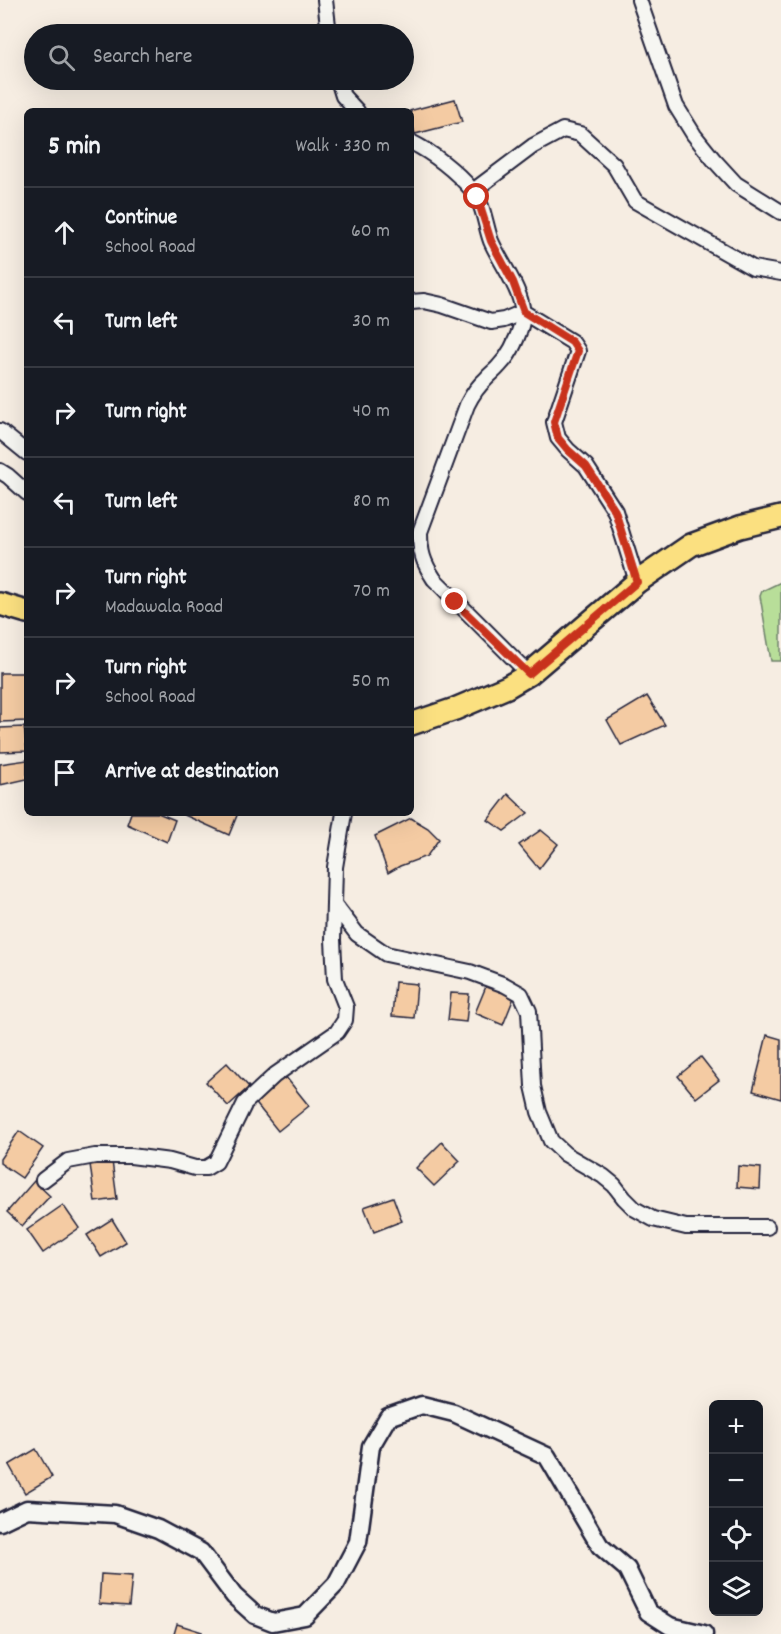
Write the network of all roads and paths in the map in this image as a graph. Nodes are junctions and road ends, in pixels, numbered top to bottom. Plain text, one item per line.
1 (325, 0) edge
2 (639, 0) edge
3 (328, 24) edge
4 (341, 90) edge
5 (354, 108) edge
6 (414, 143) edge
7 (473, 191) junction
8 (781, 212) edge
9 (781, 273) edge
10 (414, 302) edge
11 (524, 312) junction
12 (0, 431) edge
13 (24, 451) edge
14 (0, 471) edge
15 (24, 490) edge
16 (781, 517) edge
17 (637, 582) junction
18 (0, 604) edge
19 (24, 611) edge
20 (529, 674) junction
21 (414, 722) edge
22 (344, 816) edge
23 (334, 904) junction
24 (43, 1180) dead end
25 (767, 1227) dead end
26 (0, 1522) edge
27 (704, 1634) edge

1 - 3 street
2 - 8 street
4 - 5 street
6 - 7 street
7 - 9 street
7 - 11 street
10 - 11 street
11 - 17 street
11 - 20 street
12 - 13 street
14 - 15 street
16 - 17 main road
17 - 20 main road
18 - 19 main road
20 - 21 main road
22 - 23 street
23 - 24 street
23 - 25 street
26 - 27 street

